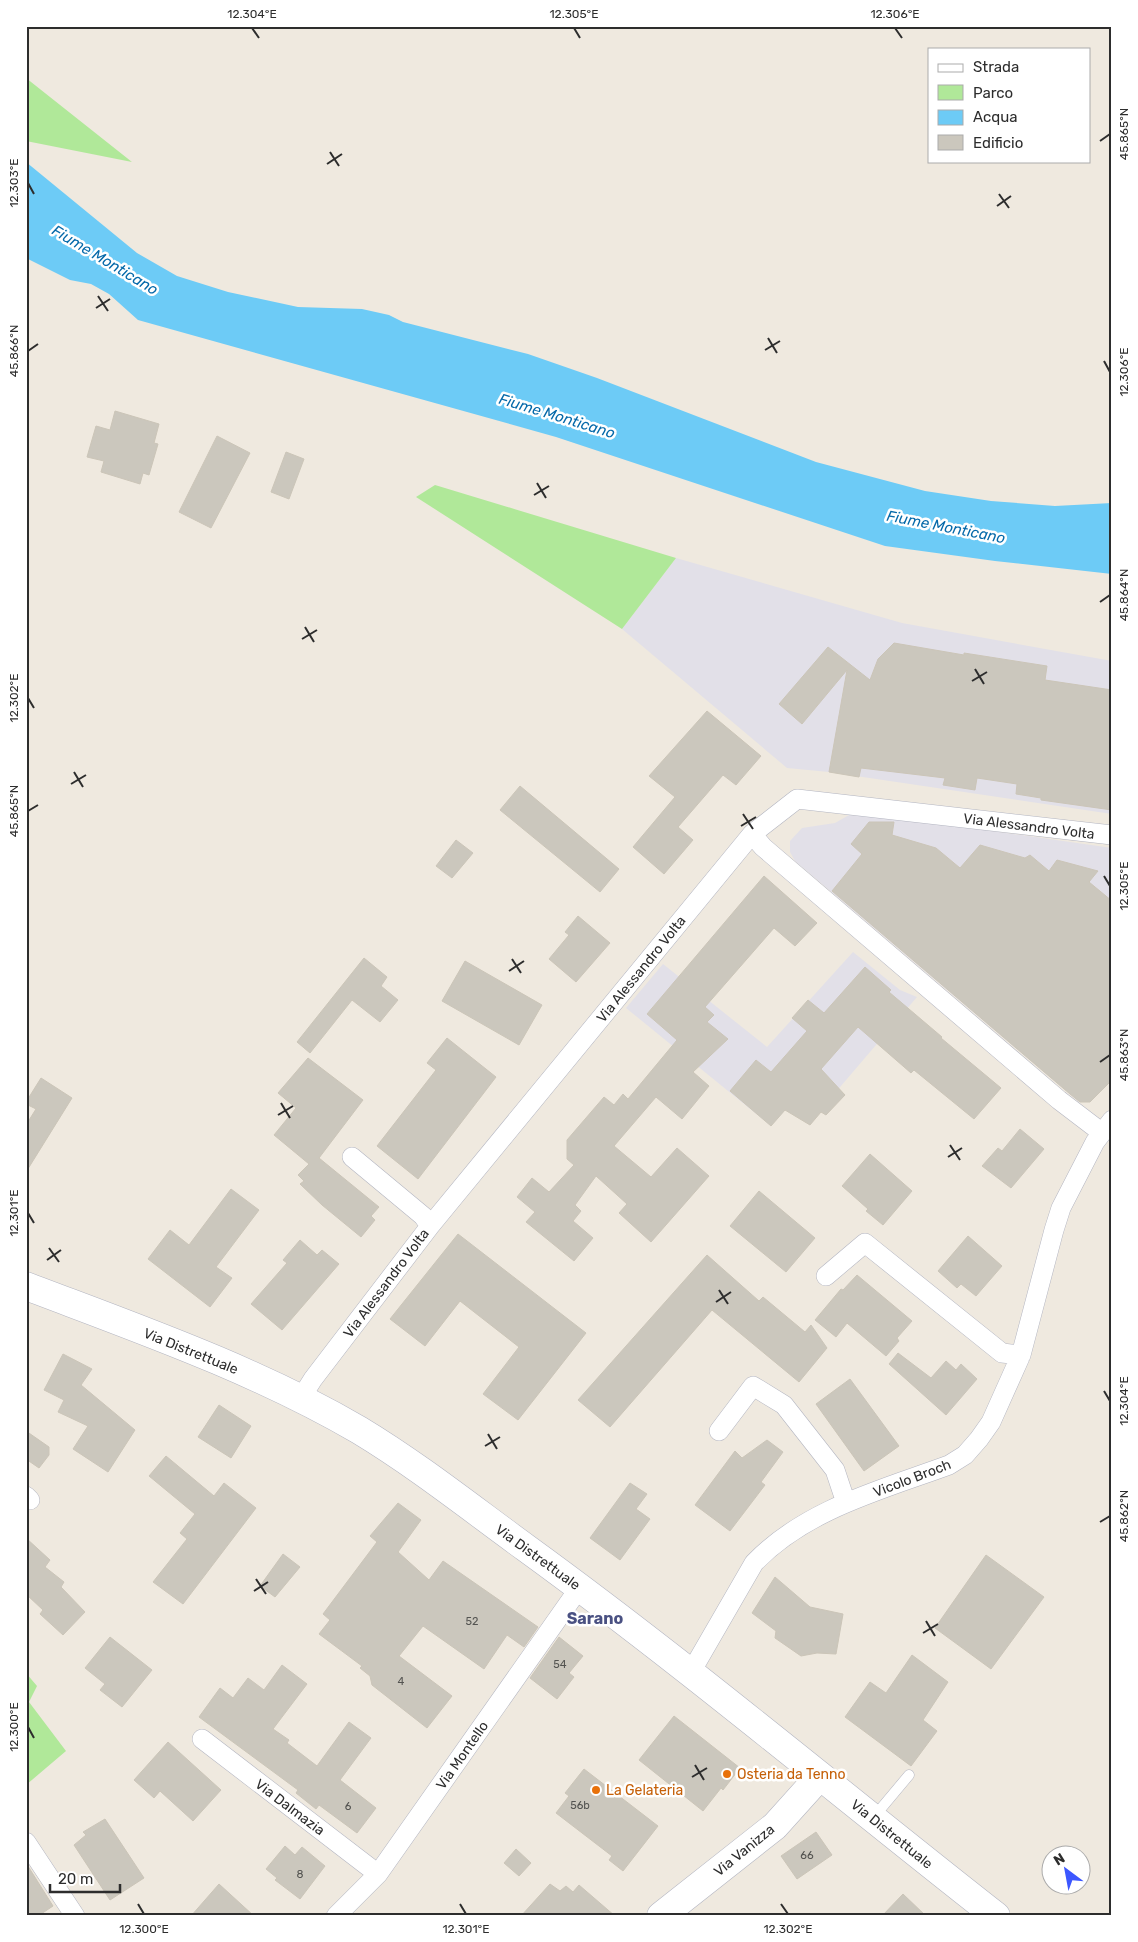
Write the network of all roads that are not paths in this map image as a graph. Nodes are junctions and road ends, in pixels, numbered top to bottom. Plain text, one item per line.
1 (752, 834) junction
2 (1112, 835) edge
3 (1106, 1126) edge
4 (352, 1158) dead end
5 (430, 1226) junction
6 (826, 1276) dead end
7 (26, 1286) edge
8 (1021, 1356) junction
9 (301, 1398) junction
10 (719, 1431) dead end
11 (846, 1503) junction
12 (580, 1587) junction
13 (691, 1672) junction
14 (202, 1739) dead end
15 (909, 1775) dead end
16 (820, 1776) junction
17 (873, 1819) junction
18 (26, 1842) edge
19 (378, 1874) junction
20 (75, 1916) edge
21 (336, 1916) edge
22 (661, 1916) edge
23 (996, 1916) edge

1 - 2 street, Via Alessandro Volta
1 - 3 street
1 - 5 street, Via Alessandro Volta
3 - 8 street, Vicolo Broch
4 - 5 street
5 - 9 street, Via Alessandro Volta
6 - 8 street
7 - 9 main road, Via Distrettuale
8 - 11 street, Vicolo Broch
9 - 12 main road, Via Distrettuale
10 - 11 street
11 - 13 street, Vicolo Broch
12 - 13 main road, Via Distrettuale
12 - 19 street, Via Montello
13 - 16 main road, Via Distrettuale
14 - 19 street, Via Dalmazia
15 - 17 lane
16 - 17 main road, Via Distrettuale
16 - 22 main road, Via Vanizza
17 - 23 main road, Via Distrettuale
18 - 20 street
19 - 21 street, Via Montello

